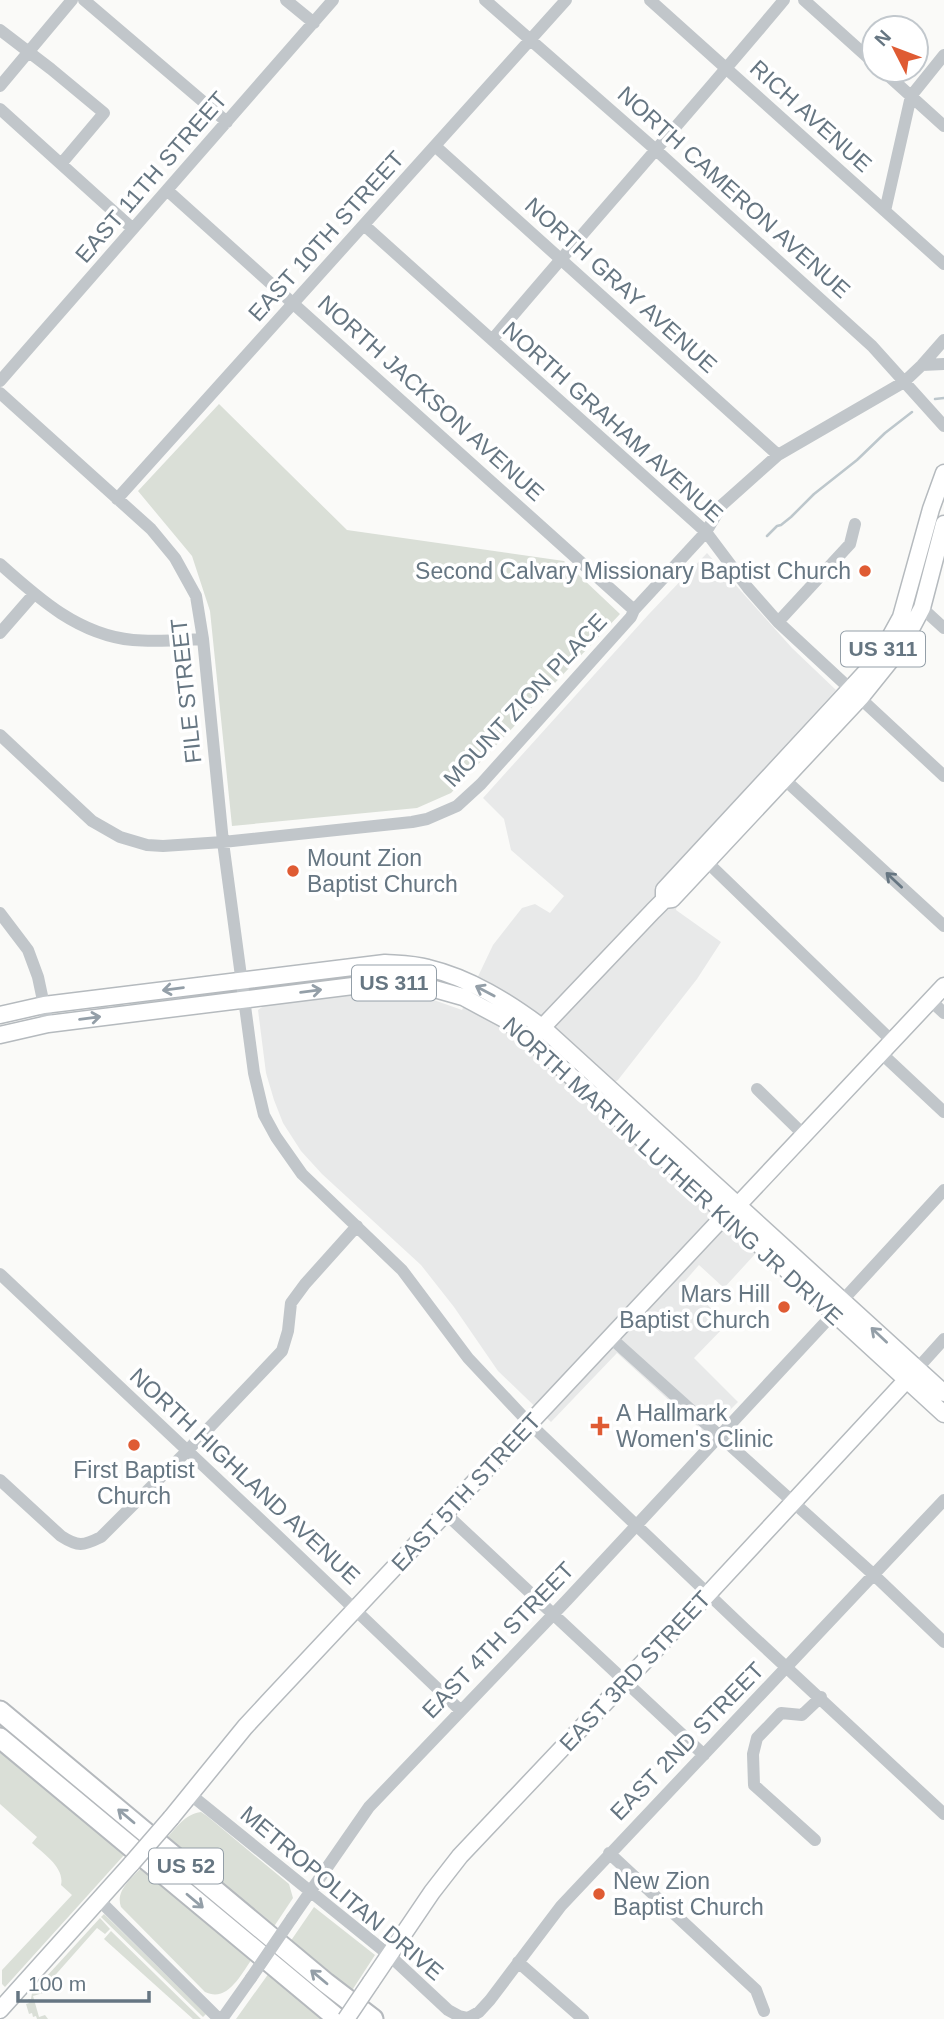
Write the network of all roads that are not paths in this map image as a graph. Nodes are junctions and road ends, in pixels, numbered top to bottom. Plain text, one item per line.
1 (72, 0) edge
2 (84, 0) edge
3 (286, 0) edge
4 (334, 0) edge
5 (485, 0) edge
6 (566, 0) edge
7 (650, 0) edge
8 (784, 0) edge
9 (804, 0) edge
10 (314, 23) junction
11 (0, 30) edge
12 (530, 40) junction
13 (860, 50) edge
14 (29, 51) junction
15 (944, 55) edge
16 (726, 69) junction
17 (898, 84) edge
18 (0, 86) edge
19 (911, 96) junction
20 (0, 109) edge
21 (227, 122) junction
22 (944, 125) edge
23 (435, 146) junction
24 (656, 150) junction
25 (61, 164) junction
26 (168, 191) junction
27 (885, 211) junction
28 (364, 225) junction
29 (133, 229) junction
30 (560, 259) junction
31 (944, 264) edge
32 (294, 303) junction
33 (492, 340) junction
34 (944, 340) edge
35 (944, 364) edge
36 (922, 365) junction
37 (0, 381) edge
38 (904, 382) junction
39 (0, 393) edge
40 (944, 426) edge
41 (778, 455) junction
42 (944, 473) edge
43 (117, 499) junction
44 (855, 524) dead end
45 (944, 524) edge
46 (706, 532) junction
47 (924, 535) junction
48 (0, 564) edge
49 (34, 594) junction
50 (922, 608) junction
51 (634, 610) junction
52 (778, 622) junction
53 (944, 628) edge
54 (0, 633) edge
55 (203, 639) junction
56 (856, 693) junction
57 (0, 735) edge
58 (944, 776) edge
59 (784, 779) junction
60 (223, 842) junction
61 (706, 862) junction
62 (664, 900) junction
63 (0, 913) edge
64 (944, 926) edge
65 (241, 980) junction
66 (944, 986) edge
67 (243, 999) junction
68 (930, 1000) junction
69 (44, 1005) junction
70 (944, 1013) edge
71 (0, 1016) edge
72 (48, 1024) junction
73 (543, 1028) junction
74 (0, 1035) edge
75 (531, 1040) junction
76 (892, 1041) junction
77 (881, 1053) junction
78 (757, 1089) dead end
79 (944, 1112) edge
80 (804, 1135) junction
81 (944, 1190) edge
82 (732, 1209) junction
83 (357, 1226) junction
84 (0, 1274) edge
85 (838, 1307) junction
86 (611, 1338) junction
87 (944, 1339) edge
88 (912, 1375) junction
89 (944, 1393) edge
90 (944, 1414) edge
91 (530, 1424) junction
92 (718, 1436) junction
93 (187, 1451) junction
94 (0, 1480) edge
95 (944, 1500) edge
96 (793, 1503) junction
97 (446, 1514) junction
98 (637, 1525) junction
99 (874, 1575) junction
100 (709, 1593) junction
101 (356, 1609) junction
102 (552, 1614) junction
103 (944, 1642) edge
104 (786, 1667) junction
105 (625, 1682) junction
106 (821, 1697) junction
107 (460, 1710) junction
108 (0, 1711) edge
109 (4, 1742) edge
110 (704, 1755) junction
111 (191, 1795) junction
112 (944, 1814) edge
113 (815, 1840) dead end
114 (609, 1853) junction
115 (311, 1891) junction
116 (99, 1900) junction
117 (390, 1955) junction
118 (518, 1962) junction
119 (0, 2010) edge
120 (764, 2011) dead end
121 (468, 2018) edge
122 (12, 2019) edge
123 (221, 2019) edge
124 (338, 2019) edge
125 (346, 2019) edge
126 (373, 2019) edge
127 (583, 2019) edge

1 - 14 street
2 - 21 street
3 - 10 street
4 - 10 street, EAST 11TH STREET
5 - 12 street, NORTH CAMERON AVENUE
6 - 12 street, EAST 10TH STREET
7 - 16 street, RICH AVENUE
8 - 16 street
9 - 13 street
10 - 21 street, EAST 11TH STREET
11 - 14 street
12 - 23 street, EAST 10TH STREET
12 - 24 street, NORTH CAMERON AVENUE
14 - 18 street
14 - 25 street
15 - 19 street
16 - 24 street
16 - 27 street, RICH AVENUE
17 - 19 street
19 - 22 street
19 - 27 street
20 - 25 street
21 - 26 street, EAST 11TH STREET
23 - 28 street, EAST 10TH STREET
23 - 30 street, NORTH GRAY AVENUE
24 - 30 street
24 - 38 street, NORTH CAMERON AVENUE
25 - 29 street
26 - 29 street, EAST 11TH STREET
26 - 32 street, NORTH JACKSON AVENUE
27 - 31 street, RICH AVENUE
28 - 32 street, EAST 10TH STREET
28 - 33 street, NORTH GRAHAM AVENUE
29 - 37 street, EAST 11TH STREET
30 - 33 street
30 - 41 street, NORTH GRAY AVENUE
32 - 43 street, EAST 10TH STREET
32 - 51 street, NORTH JACKSON AVENUE
33 - 46 street, NORTH GRAHAM AVENUE
34 - 36 street, MOUNT ZION PLACE
35 - 36 street
36 - 38 street, MOUNT ZION PLACE
38 - 40 street, NORTH CAMERON AVENUE
38 - 41 street, MOUNT ZION PLACE
39 - 43 street, FILE STREET
41 - 46 street, MOUNT ZION PLACE
42 - 47 main road, US 311
43 - 55 street, FILE STREET
44 - 52 street
45 - 50 main road, US 311
46 - 51 street, MOUNT ZION PLACE
46 - 52 street, NORTH GRAHAM AVENUE
47 - 50 main road
47 - 56 main road, US 311
48 - 49 street
49 - 54 street
49 - 55 street
50 - 53 street
50 - 56 main road, US 311
51 - 60 street, MOUNT ZION PLACE
52 - 56 street, NORTH GRAHAM AVENUE
55 - 60 street, FILE STREET
56 - 58 street, NORTH GRAHAM AVENUE
56 - 59 main road, US 311
56 - 62 main road, US 311
57 - 60 street, MOUNT ZION PLACE
59 - 61 main road, US 311
64 -> 59 street
60 - 65 street, FILE STREET
61 - 62 main road, US 311
61 - 76 street
62 - 73 main road, US 311
63 - 69 street
65 - 67 street, FILE STREET
65 -> 69 main road, NORTH MARTIN LUTHER KING JR DRIVE / US 311
73 -> 65 main road, NORTH MARTIN LUTHER KING JR DRIVE / US 311
66 - 68 main road, EAST 5TH STREET
72 -> 67 main road, NORTH MARTIN LUTHER KING JR DRIVE / US 311
67 -> 75 main road, NORTH MARTIN LUTHER KING JR DRIVE / US 311
67 - 83 street, FILE STREET
68 - 70 street
68 - 76 main road, EAST 5TH STREET
69 - 71 main road, NORTH MARTIN LUTHER KING JR DRIVE / US 311
69 - 72 street
72 - 74 main road, NORTH MARTIN LUTHER KING JR DRIVE / US 311
73 - 75 main road, US 311
73 - 82 main road, NORTH MARTIN LUTHER KING JR DRIVE
75 - 82 main road, NORTH MARTIN LUTHER KING JR DRIVE
76 - 77 main road, EAST 5TH STREET
77 - 79 street
77 - 80 main road, EAST 5TH STREET
78 - 80 street
80 - 82 main road, EAST 5TH STREET
81 - 85 street, EAST 4TH STREET
82 - 85 main road, NORTH MARTIN LUTHER KING JR DRIVE
82 - 86 main road, EAST 5TH STREET
83 - 91 street, FILE STREET
83 - 93 street
84 - 93 street, NORTH HIGHLAND AVENUE
85 - 88 main road, NORTH MARTIN LUTHER KING JR DRIVE
85 - 92 street, EAST 4TH STREET
86 - 91 main road, EAST 5TH STREET
86 - 92 street
87 - 88 street, EAST 3RD STREET
88 - 89 main road, NORTH MARTIN LUTHER KING JR DRIVE
88 - 90 main road, NORTH MARTIN LUTHER KING JR DRIVE
88 - 96 main road, EAST 3RD STREET
91 - 97 main road, EAST 5TH STREET
91 - 98 street, FILE STREET
92 - 96 street
92 - 98 street, EAST 4TH STREET
93 - 94 street
93 - 101 street, NORTH HIGHLAND AVENUE
95 - 99 street, EAST 2ND STREET
96 - 99 street
96 - 100 main road, EAST 3RD STREET
97 - 101 main road, EAST 5TH STREET
97 - 102 street
98 - 100 street, FILE STREET
98 - 102 street, EAST 4TH STREET
99 - 103 street
99 - 104 street, EAST 2ND STREET
100 - 104 street, FILE STREET
100 - 105 main road, EAST 3RD STREET
101 - 107 street, NORTH HIGHLAND AVENUE
101 - 111 main road, EAST 5TH STREET
102 - 105 street
102 - 107 street, EAST 4TH STREET
104 - 106 street, FILE STREET
104 - 110 street, EAST 2ND STREET
105 - 110 street
105 - 117 main road, EAST 3RD STREET
106 - 112 street, FILE STREET
106 - 113 street
107 - 115 street, EAST 4TH STREET
126 -> 108 highway, US 52
109 -> 124 highway, US 52
110 - 114 street, EAST 2ND STREET
111 - 115 street, METROPOLITAN DRIVE
111 - 116 main road, EAST 5TH STREET, bridge
114 - 118 street, EAST 2ND STREET
114 - 120 street
115 - 117 street, METROPOLITAN DRIVE
115 - 123 street, EAST 4TH STREET, bridge
116 - 119 main road, EAST 5TH STREET
116 - 123 street
117 - 121 street, METROPOLITAN DRIVE
117 - 125 main road, EAST 3RD STREET, bridge
118 - 121 street, EAST 2ND STREET
118 - 127 street
119 - 122 main road

